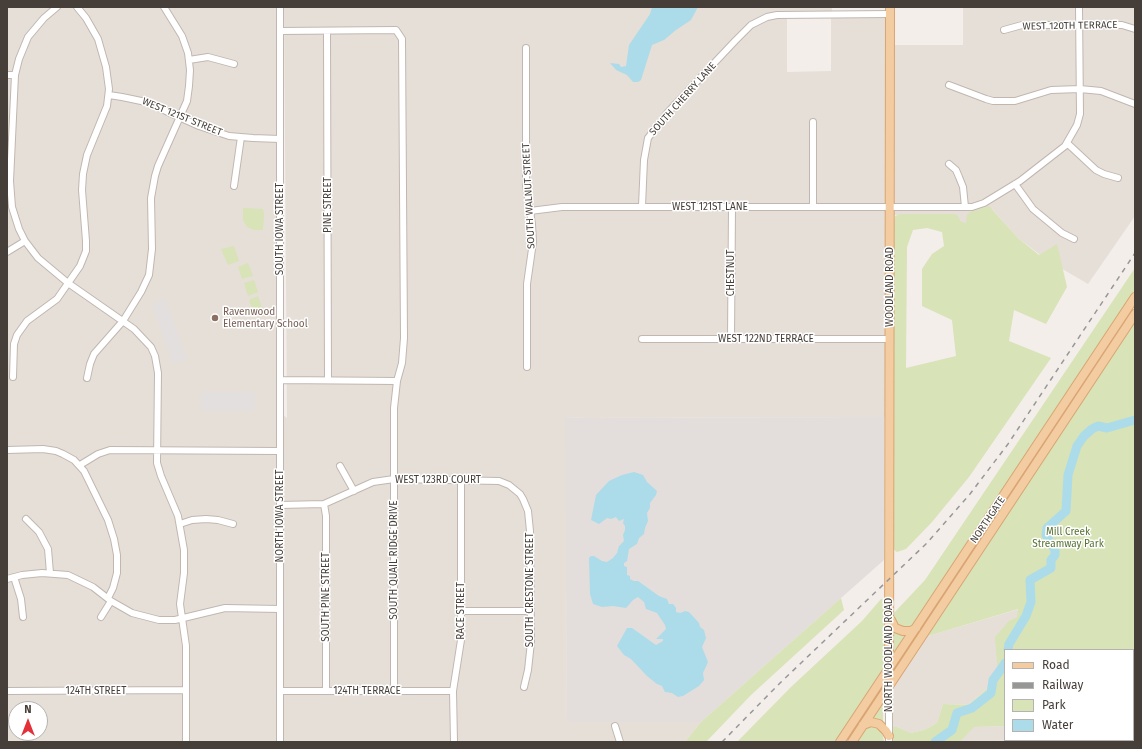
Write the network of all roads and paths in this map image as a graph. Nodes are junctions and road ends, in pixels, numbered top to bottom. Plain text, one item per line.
1 (57, 7) edge
2 (77, 7) edge
3 (164, 7) edge
4 (280, 7) edge
5 (1079, 7) edge
6 (890, 11) edge
7 (1079, 25) junction
8 (1135, 29) edge
9 (1004, 30) dead end
10 (280, 31) junction
11 (327, 31) junction
12 (526, 48) dead end
13 (189, 60) junction
14 (234, 64) dead end
15 (7, 75) edge
16 (15, 75) junction
17 (949, 85) dead end
18 (1080, 89) junction
19 (109, 95) junction
20 (1135, 104) edge
21 (180, 118) junction
22 (813, 122) dead end
23 (241, 137) junction
24 (280, 139) junction
25 (1067, 143) junction
26 (949, 164) dead end
27 (1118, 178) dead end
28 (1015, 184) junction
29 (234, 186) dead end
30 (642, 206) junction
31 (890, 206) junction
32 (732, 207) junction
33 (813, 207) junction
34 (965, 207) junction
35 (530, 211) junction
36 (1074, 239) dead end
37 (25, 241) junction
38 (7, 252) edge
39 (69, 282) junction
40 (1135, 297) edge
41 (1135, 314) edge
42 (123, 321) junction
43 (642, 339) dead end
44 (731, 339) junction
45 (890, 339) junction
46 (527, 367) dead end
47 (12, 377) dead end
48 (87, 378) dead end
49 (280, 380) junction
50 (328, 380) junction
51 (397, 381) junction
52 (7, 450) edge
53 (157, 451) junction
54 (280, 451) junction
55 (80, 466) junction
56 (340, 466) dead end
57 (394, 479) junction
58 (461, 480) junction
59 (354, 491) junction
60 (520, 494) joint
61 (324, 504) junction
62 (280, 505) junction
63 (26, 518) dead end
64 (180, 524) junction
65 (233, 524) dead end
66 (889, 567) joint
67 (50, 573) junction
68 (14, 577) junction
69 (7, 580) edge
70 (110, 600) junction
71 (280, 609) junction
72 (461, 611) junction
73 (530, 611) junction
74 (890, 616) junction
75 (24, 617) dead end
76 (101, 617) dead end
77 (182, 619) junction
78 (916, 628) junction
79 (889, 668) junction
80 (889, 686) junction
81 (524, 687) dead end
82 (185, 690) junction
83 (7, 691) edge
84 (280, 691) junction
85 (326, 691) junction
86 (394, 691) junction
87 (453, 691) junction
88 (863, 724) junction
89 (615, 726) dead end
90 (889, 739) edge
91 (186, 742) edge
92 (280, 742) edge
93 (454, 742) edge
94 (620, 742) edge
95 (840, 742) edge
96 (852, 742) edge

1 - 16 street
2 - 19 street
3 - 13 street
4 - 10 street, SOUTH IOWA STREET
5 - 7 street
6 - 30 street, SOUTH CHERRY LANE
6 - 31 main road, WOODLAND ROAD
7 - 8 street, WEST 120TH TERRACE
7 - 9 street, WEST 120TH TERRACE
7 - 18 street
10 - 11 street
10 - 24 street, SOUTH IOWA STREET
11 - 50 street, PINE STREET
11 - 51 street, SOUTH QUAIL RIDGE DRIVE
12 - 35 street, SOUTH WALNUT STREET
13 - 14 street
13 - 21 street
15 - 16 street
16 - 37 street
17 - 18 street
18 - 20 street
18 - 25 street
19 - 21 street, WEST 121ST STREET
19 - 39 street
21 - 23 street, WEST 121ST STREET
21 - 42 street
22 - 33 street
23 - 24 street, WEST 121ST STREET
23 - 29 street
24 - 49 street, SOUTH IOWA STREET
25 - 27 street
25 - 28 street, WEST 121ST LANE
26 - 34 street
28 - 34 street, WEST 121ST LANE
28 - 36 street
30 - 32 street, WEST 121ST LANE
30 - 35 street, WEST 121ST LANE
31 - 33 street, WEST 121ST LANE
31 - 34 street, WEST 121ST LANE
31 - 45 main road, WOODLAND ROAD
32 - 33 street, WEST 121ST LANE
32 - 44 street, CHESTNUT
35 - 46 street, SOUTH WALNUT STREET
37 - 38 street
37 - 39 street
39 - 42 street
39 - 47 street
40 - 78 main road, NORTHGATE
41 - 80 main road, NORTHGATE
42 - 48 street
42 - 53 street
43 - 44 street, WEST 122ND TERRACE
44 - 45 street, WEST 122ND TERRACE
45 - 66 main road, WOODLAND ROAD
49 - 50 street
49 - 54 street, SOUTH IOWA STREET
50 - 51 street
51 - 57 street, SOUTH QUAIL RIDGE DRIVE
52 - 55 street
53 - 54 street
53 - 55 street
53 - 64 street
54 - 62 street, NORTH IOWA STREET
55 - 70 street
56 - 59 street
57 - 58 street, WEST 123RD COURT
57 - 59 street, WEST 123RD COURT
57 - 86 street, SOUTH QUAIL RIDGE DRIVE
58 - 60 street, WEST 123RD COURT
58 - 72 street, RACE STREET
59 - 61 street, WEST 123RD COURT
60 - 73 street, SOUTH CRESTONE STREET
61 - 62 street, WEST 123RD COURT
61 - 85 street, SOUTH PINE STREET
62 - 71 street, NORTH IOWA STREET
63 - 67 street
64 - 65 street
64 - 77 street
66 - 74 main road, NORTH WOODLAND ROAD
67 - 68 street
67 - 70 street
68 - 69 street
68 - 75 street
70 - 76 street
70 - 77 street
71 - 77 street
71 - 84 street, NORTH IOWA STREET
72 - 73 street
72 - 87 street, RACE STREET
73 - 81 street, SOUTH CRESTONE STREET
74 - 78 main road
74 - 79 main road, NORTH WOODLAND ROAD
77 - 82 street
78 - 79 main road, NORTHGATE
79 - 80 main road, NORTH WOODLAND ROAD
79 - 95 main road, NORTHGATE
80 - 88 main road, NORTHGATE
80 - 90 street, NORTH WOODLAND ROAD
82 - 83 street, 124TH STREET
82 - 91 street
84 - 85 street, 124TH TERRACE
84 - 92 street, NORTH IOWA STREET
85 - 86 street, 124TH TERRACE
86 - 87 street, 124TH TERRACE
87 - 93 street, RACE STREET
88 - 90 main road
88 - 96 main road, NORTHGATE
89 - 94 street

